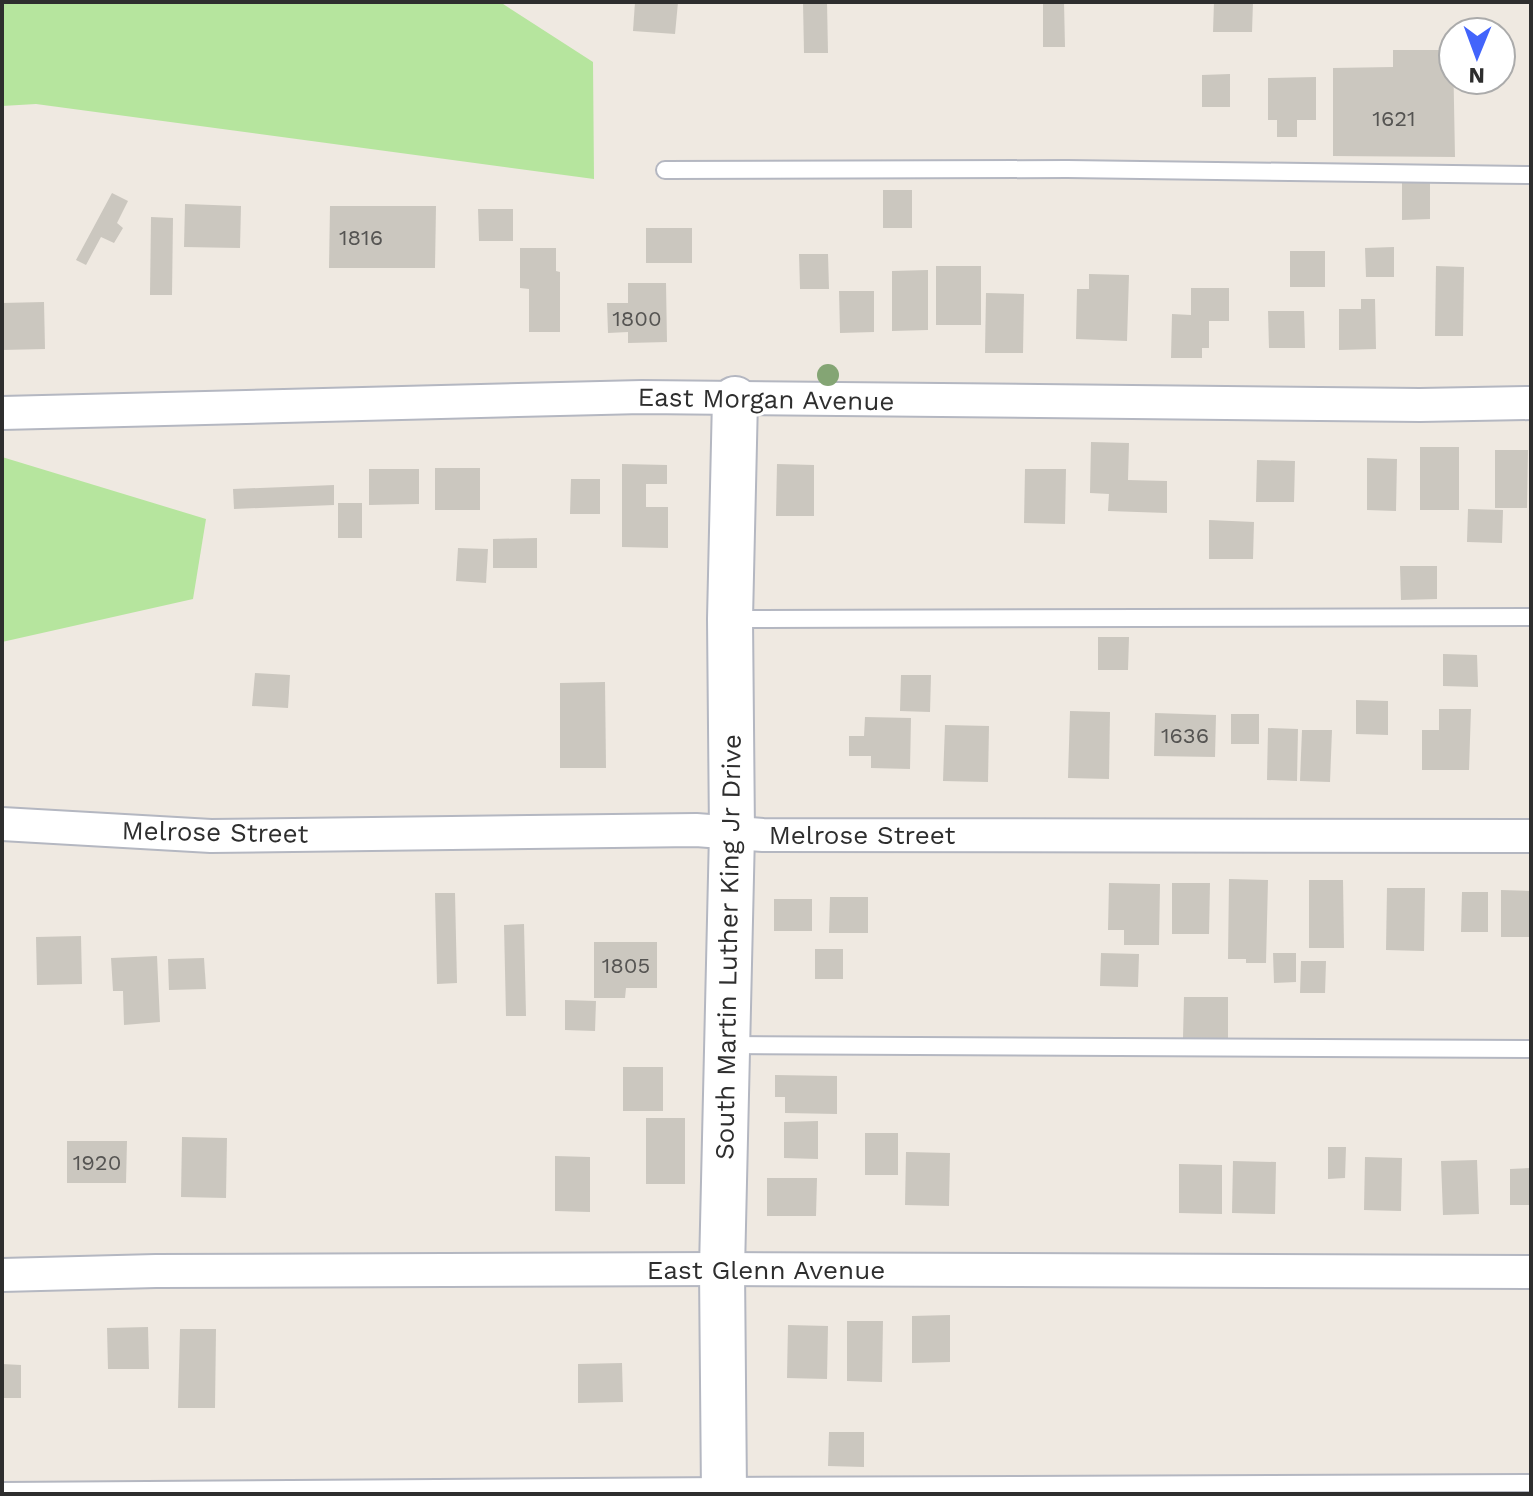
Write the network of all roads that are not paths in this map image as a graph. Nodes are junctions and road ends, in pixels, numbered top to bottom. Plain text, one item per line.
1 (665, 170) dead end
2 (1531, 175) edge
3 (735, 399) junction
4 (1531, 403) edge
5 (2, 413) edge
6 (1531, 617) edge
7 (730, 619) junction
8 (2, 824) edge
9 (732, 833) junction
10 (1531, 836) edge
11 (727, 1045) junction
12 (1531, 1049) edge
13 (722, 1269) junction
14 (1531, 1272) edge
15 (2, 1275) edge
16 (1531, 1483) edge
17 (724, 1490) edge
18 (2, 1491) edge

1 - 2 lane
3 - 4 street, East Morgan Avenue
3 - 5 street, East Morgan Avenue
3 - 7 street, South Martin Luther King Jr Drive
6 - 7 lane
7 - 9 street, South Martin Luther King Jr Drive
8 - 9 street, Melrose Street
9 - 10 street, Melrose Street
9 - 11 street, South Martin Luther King Jr Drive
11 - 12 lane
11 - 13 street, South Martin Luther King Jr Drive
13 - 14 street, East Glenn Avenue
13 - 15 street, East Glenn Avenue
13 - 17 street, South Martin Luther King Jr Drive
16 - 17 lane
17 - 18 lane

